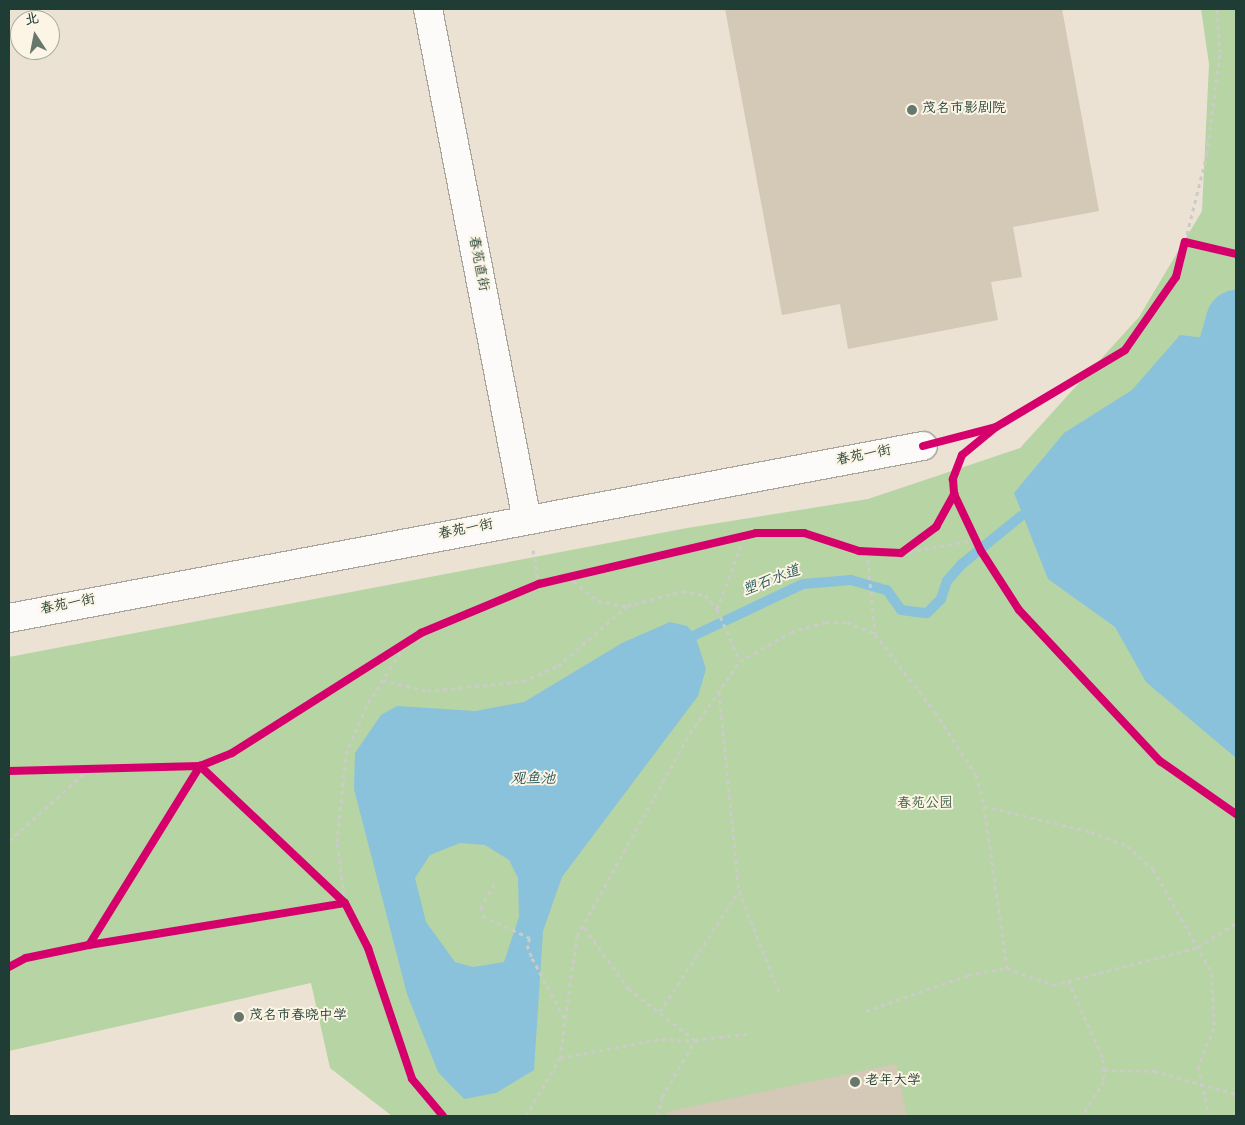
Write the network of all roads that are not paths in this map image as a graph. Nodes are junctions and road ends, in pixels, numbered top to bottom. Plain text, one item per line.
1 (428, 9) edge
2 (923, 446) dead end
3 (527, 520) junction
4 (9, 618) edge

1 - 3 street, 春苑直街
2 - 3 street, 春苑一街
3 - 4 street, 春苑一街

